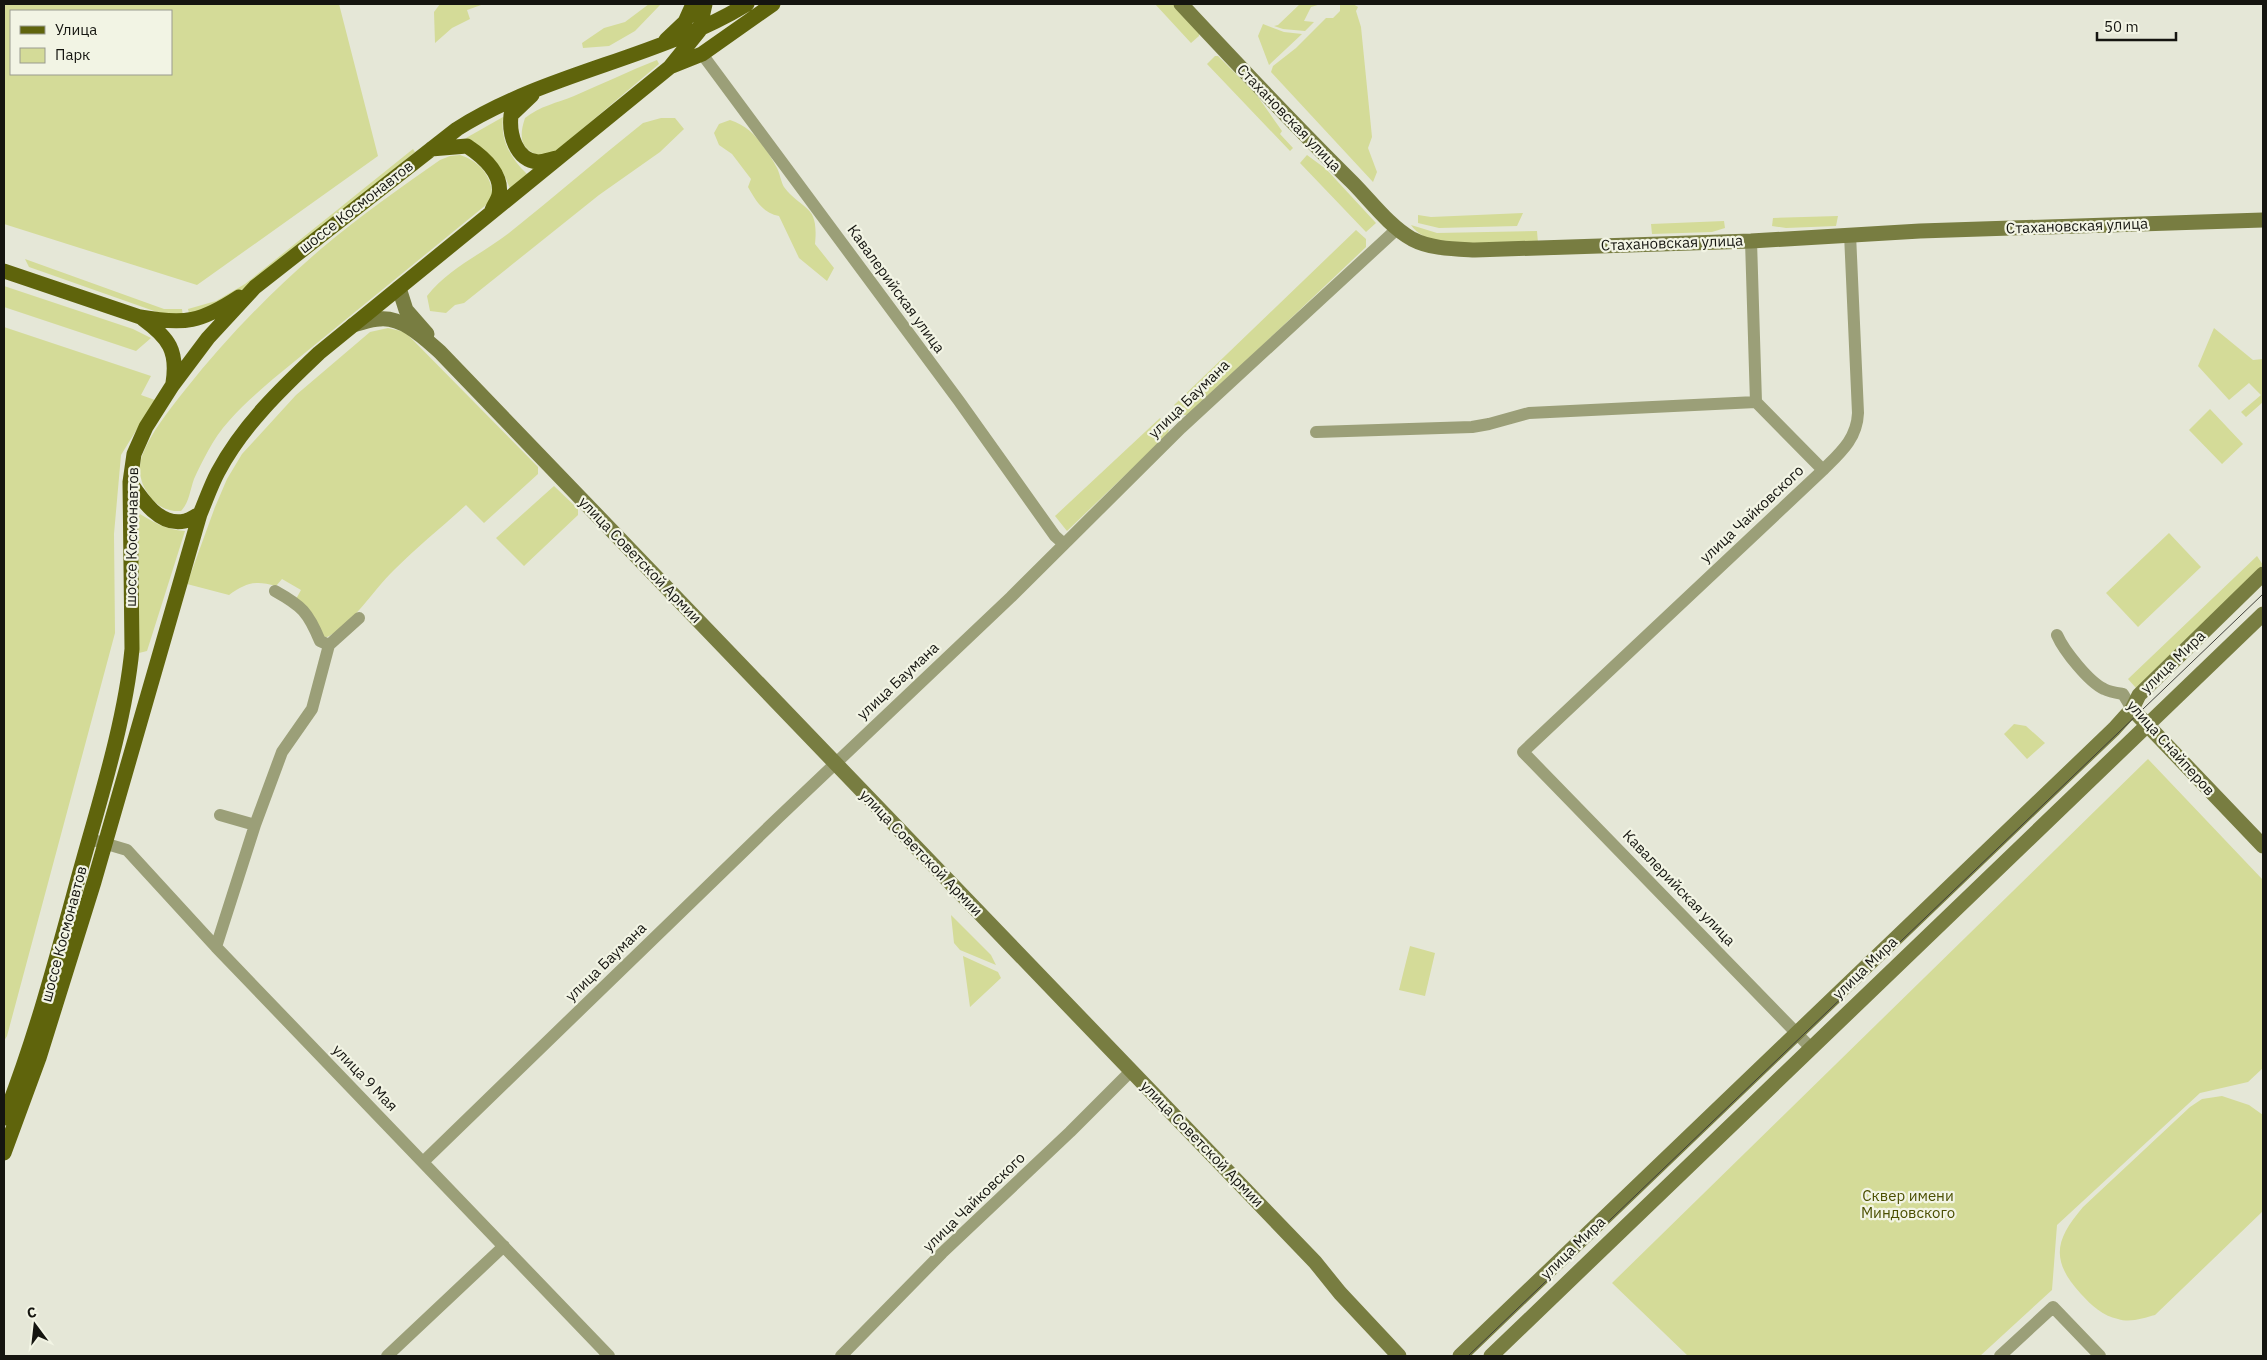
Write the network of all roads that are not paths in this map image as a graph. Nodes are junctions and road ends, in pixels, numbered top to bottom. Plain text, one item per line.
1 (693, 4) edge
2 (705, 4) edge
3 (747, 4) edge
4 (773, 4) edge
5 (1181, 4) edge
6 (699, 30) junction
7 (661, 45) junction
8 (702, 54) junction
9 (670, 67) junction
10 (540, 87) junction
11 (431, 149) junction
12 (560, 157) junction
13 (491, 211) junction
14 (2263, 220) edge
15 (1398, 228) junction
16 (1850, 234) junction
17 (1751, 241) junction
18 (4, 271) edge
19 (255, 287) junction
20 (399, 288) junction
21 (140, 317) junction
22 (353, 325) junction
23 (440, 352) junction
24 (172, 386) junction
25 (1756, 402) junction
26 (1316, 432) dead end
27 (1823, 470) junction
28 (130, 482) junction
29 (200, 514) junction
30 (1064, 544) junction
31 (2263, 574) edge
32 (275, 591) dead end
33 (2263, 614) edge
34 (359, 618) dead end
35 (2058, 635) dead end
36 (329, 645) junction
37 (2132, 709) junction
38 (2148, 726) junction
39 (1523, 752) joint
40 (835, 764) junction
41 (220, 815) dead end
42 (255, 825) junction
43 (90, 839) junction
44 (106, 843) junction
45 (2263, 846) edge
46 (216, 947) junction
47 (1797, 1033) junction
48 (1811, 1048) junction
49 (1131, 1071) junction
50 (4, 1118) edge
51 (4, 1153) edge
52 (423, 1162) junction
53 (504, 1246) junction
54 (387, 1356) edge
55 (609, 1356) edge
56 (841, 1356) edge
57 (1399, 1356) edge
58 (1460, 1356) edge
59 (1491, 1356) edge
60 (2000, 1356) edge
61 (2100, 1356) edge

1 - 7 main road
2 - 6 main road
3 - 6 main road, шоссе Космонавтов
4 - 8 main road, шоссе Космонавтов
5 - 15 main road, Стахановская улица
6 - 7 main road, шоссе Космонавтов
6 - 9 main road, шоссе Космонавтов
7 - 10 main road, шоссе Космонавтов
8 - 9 main road, шоссе Космонавтов
8 - 30 street, Кавалерийская улица
9 - 12 main road, шоссе Космонавтов
10 - 11 main road, шоссе Космонавтов
10 - 12 main road
11 - 13 main road
11 - 19 main road, шоссе Космонавтов
12 - 13 main road, шоссе Космонавтов
13 - 20 main road, шоссе Космонавтов
14 - 16 main road, Стахановская улица
15 - 17 main road, Стахановская улица
15 - 30 street, улица Баумана
16 - 17 main road, Стахановская улица
16 - 27 street, улица Чайковского
17 - 25 street
18 - 21 main road
19 - 21 main road
19 - 24 main road, шоссе Космонавтов
20 - 22 main road, шоссе Космонавтов
20 - 23 main road, улица Советской Армии
21 - 24 main road
22 - 23 main road, улица Советской Армии
22 - 29 main road, шоссе Космонавтов
23 - 40 main road, улица Советской Армии
24 - 28 main road, шоссе Космонавтов
25 - 26 street
25 - 27 street
27 - 39 street, улица Чайковского
28 - 29 main road
28 - 43 main road, шоссе Космонавтов
29 - 44 main road, шоссе Космонавтов
30 - 40 street, улица Баумана
31 - 37 main road, улица Мира
32 - 36 street
33 - 38 main road, улица Мира
34 - 36 street
35 - 37 street, улица Снайперов
36 - 42 street
37 - 38 main road, улица Снайперов
37 - 47 main road, улица Мира
38 - 45 main road, улица Снайперов
38 - 48 main road, улица Мира
39 - 47 street, Кавалерийская улица
40 - 49 main road, улица Советской Армии
40 - 52 street, улица Баумана
41 - 42 street
42 - 46 street
43 - 44 street, улица 9 Мая
43 - 50 main road, шоссе Космонавтов
44 - 46 street, улица 9 Мая
44 - 51 main road, шоссе Космонавтов
46 - 52 street, улица 9 Мая
47 - 48 street, Кавалерийская улица
47 - 58 main road, улица Мира
48 - 59 main road, улица Мира
49 - 56 street, улица Чайковского
49 - 57 main road, улица Советской Армии
52 - 53 street, улица 9 Мая
53 - 54 street
53 - 55 street, улица 9 Мая
60 - 61 street

